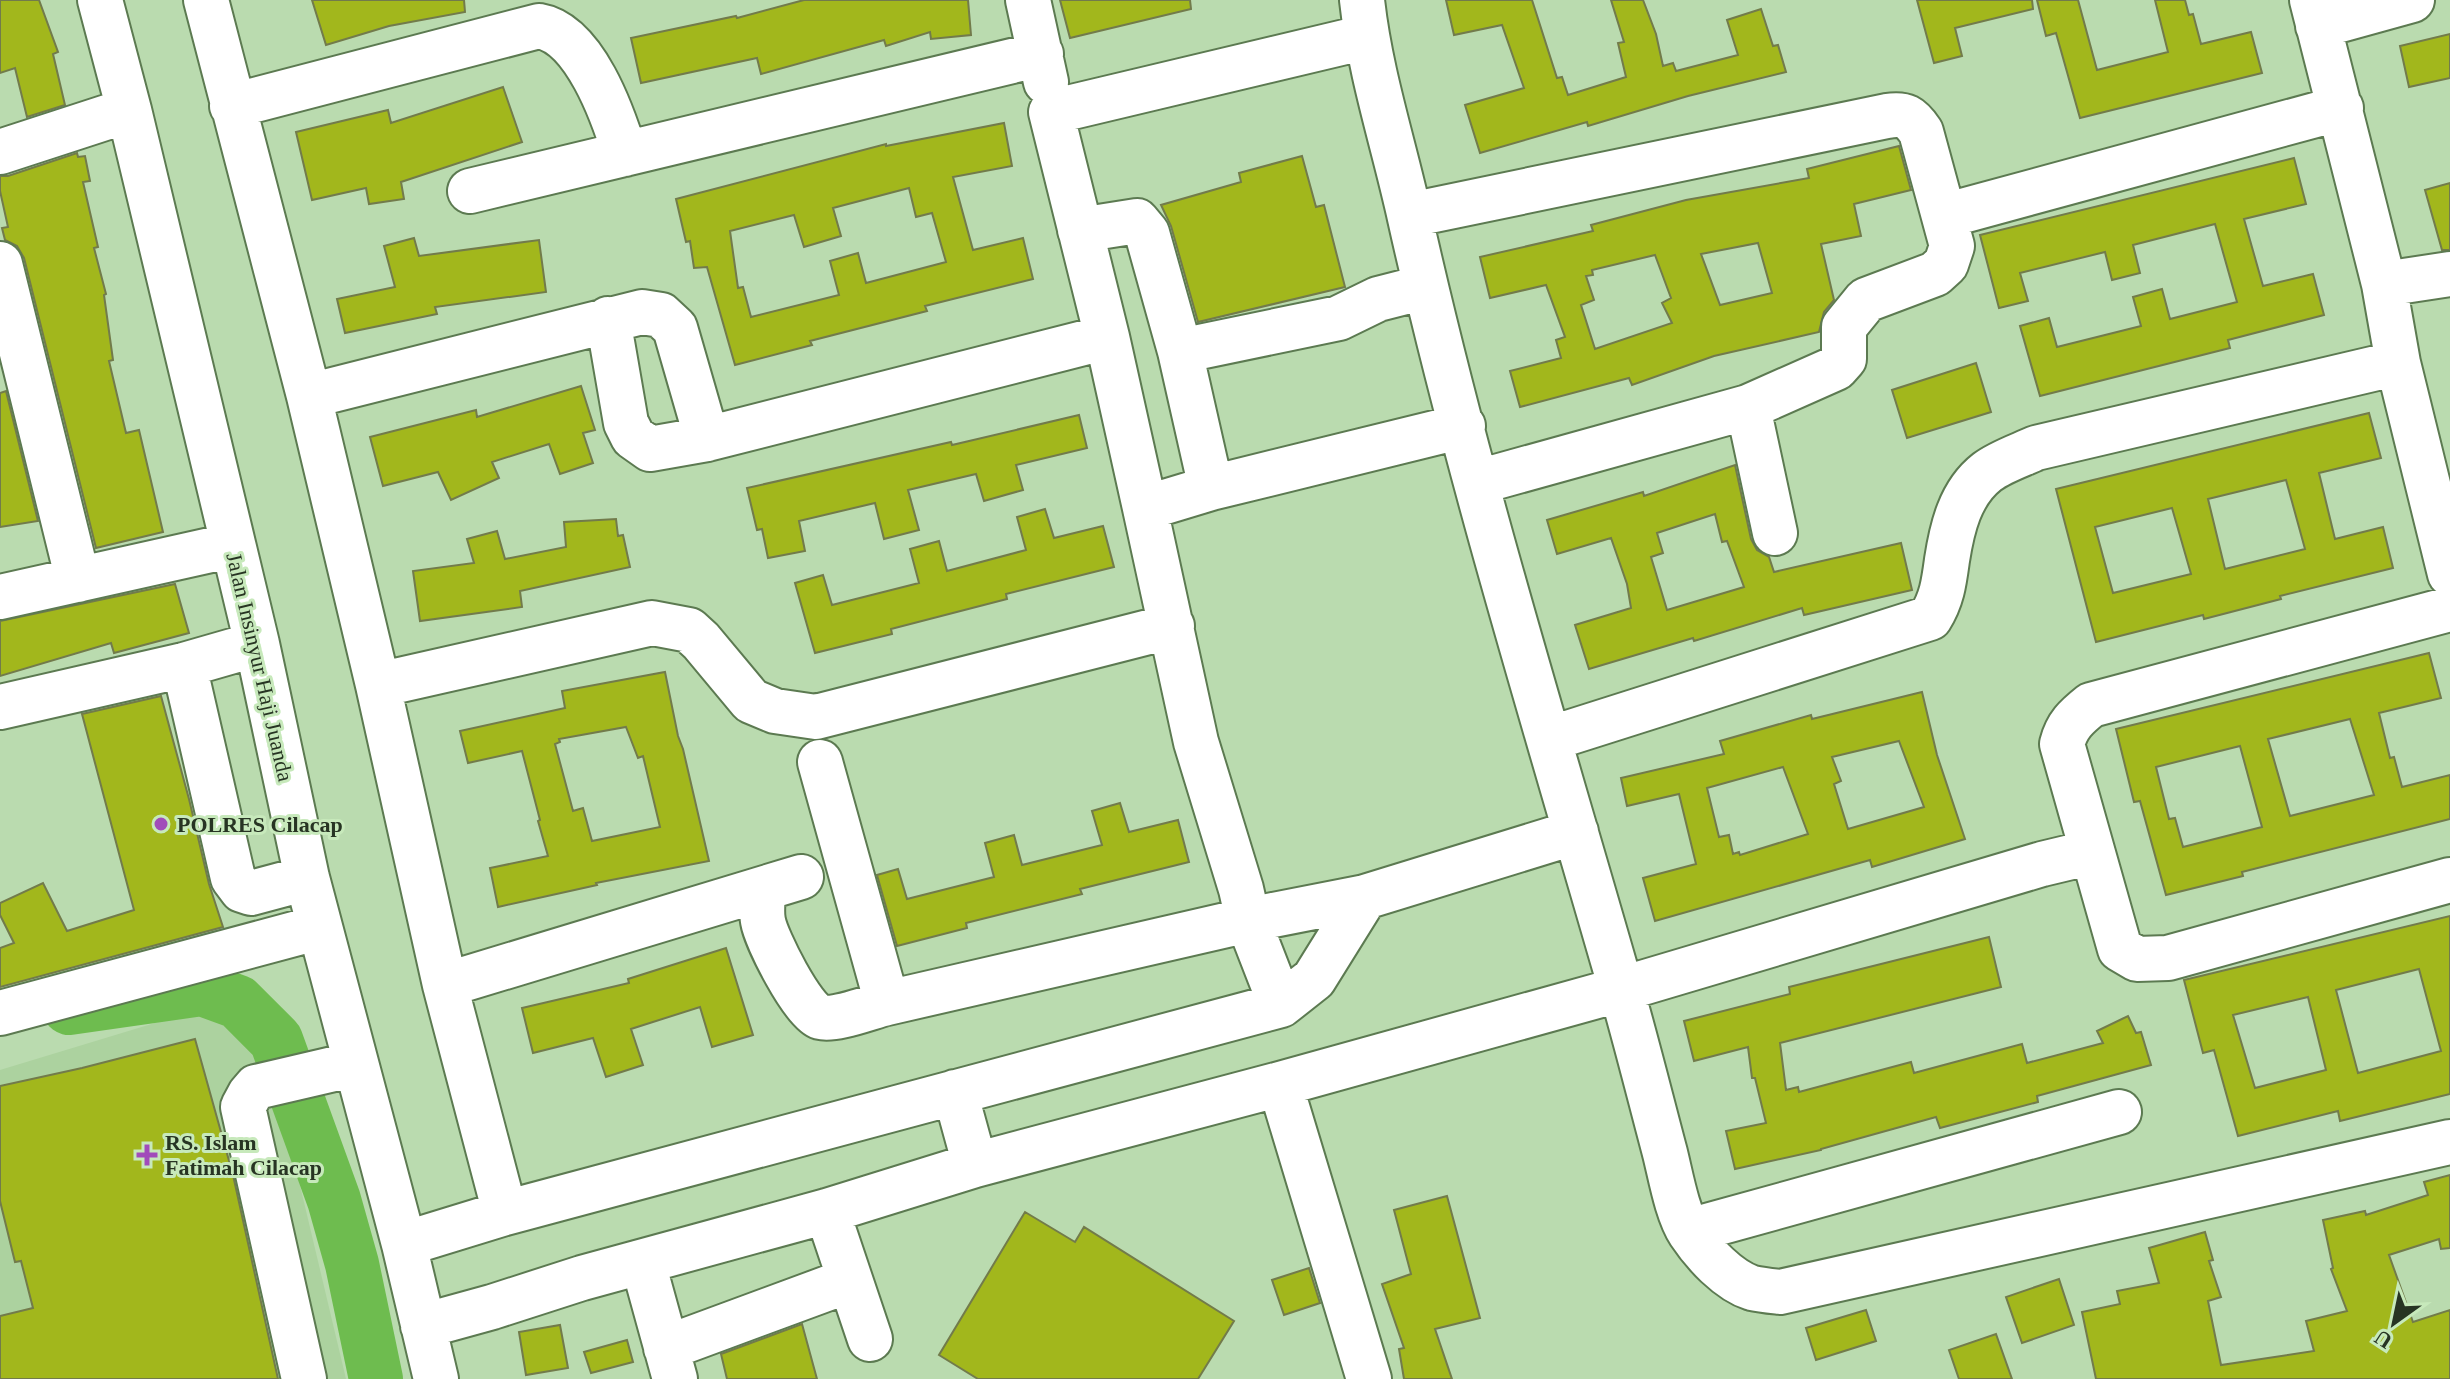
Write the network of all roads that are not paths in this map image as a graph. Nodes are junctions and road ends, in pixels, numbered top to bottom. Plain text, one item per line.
1 (100, 0) edge
2 (206, 0) edge
3 (1028, 0) edge
4 (2412, 0) edge
5 (2315, 13) edge
6 (1364, 18) edge
7 (1041, 54) junction
8 (232, 106) junction
9 (2341, 108) junction
10 (129, 110) junction
11 (1051, 112) junction
12 (0, 152) edge
13 (625, 154) junction
14 (470, 191) dead end
15 (1410, 215) junction
16 (1944, 216) junction
17 (1080, 230) junction
18 (0, 264) edge
19 (2450, 274) edge
20 (2384, 284) junction
21 (1425, 287) junction
22 (608, 319) junction
23 (1107, 337) junction
24 (1180, 351) junction
25 (2398, 363) junction
26 (309, 396) junction
27 (1748, 407) junction
28 (1463, 426) junction
29 (707, 439) junction
30 (1478, 482) junction
31 (1211, 488) junction
32 (1145, 508) junction
33 (1775, 533) dead end
34 (233, 545) junction
35 (2448, 556) edge
36 (78, 580) junction
37 (0, 597) edge
38 (2450, 609) edge
39 (1172, 626) junction
40 (257, 644) junction
41 (184, 665) junction
42 (378, 685) junction
43 (0, 707) edge
44 (1549, 739) junction
45 (820, 762) dead end
46 (1576, 832) junction
47 (2092, 852) junction
48 (307, 878) junction
49 (2450, 880) edge
50 (1365, 897) junction
51 (1248, 920) junction
52 (320, 927) junction
53 (445, 985) junction
54 (1622, 989) junction
55 (887, 1003) junction
56 (1281, 1005) junction
57 (0, 1013) edge
58 (355, 1064) junction
59 (1280, 1084) junction
60 (955, 1092) junction
61 (2119, 1112) dead end
62 (2450, 1142) edge
63 (975, 1165) junction
64 (827, 1211) junction
65 (505, 1213) junction
66 (1689, 1231) junction
67 (404, 1244) junction
68 (643, 1263) junction
69 (850, 1280) junction
70 (423, 1326) junction
71 (870, 1339) dead end
72 (671, 1363) edge
73 (304, 1379) edge
74 (436, 1379) edge
75 (1369, 1379) edge

1 - 10 street, Jalan Insinyur Haji Juanda
2 - 8 street
3 - 7 street
4 - 5 street
5 - 9 street
6 - 11 street
6 - 15 street
7 - 11 street
7 - 13 street
8 - 13 street
8 - 26 street
9 - 16 street
9 - 20 street
10 - 12 street
10 - 34 street, Jalan Insinyur Haji Juanda
11 - 17 street
13 - 14 street
15 - 16 street
15 - 21 street
16 - 27 street
17 - 23 street
17 - 24 street
18 - 36 street
19 - 20 street
20 - 25 street
21 - 24 street
21 - 28 street
22 - 26 street
22 - 29 street
22 - 29 street
23 - 29 street
23 - 32 street
24 - 31 street
25 - 35 street
25 - 44 street
26 - 42 street
27 - 30 street
27 - 33 street
28 - 30 street
28 - 31 street
30 - 44 street
31 - 32 street
32 - 39 street
34 - 36 street
34 - 40 street, Jalan Insinyur Haji Juanda
36 - 37 street
38 - 47 street
39 - 42 street
39 - 51 street
40 - 41 street
40 - 48 street, Jalan Insinyur Haji Juanda
41 - 43 street
41 - 48 street
42 - 53 street
44 - 46 street
45 - 55 street
46 - 50 street
46 - 54 street
47 - 49 street
47 - 54 street
48 - 52 street, Jalan Insinyur Haji Juanda
50 - 51 street
50 - 56 street
51 - 55 street
51 - 56 street
52 - 57 street
52 - 58 street, Jalan Insinyur Haji Juanda
53 - 55 street
53 - 65 street
54 - 59 street
54 - 66 street
56 - 60 street
58 - 67 street, Jalan Insinyur Haji Juanda
58 - 73 street
59 - 63 street
59 - 75 street
60 - 63 street
60 - 65 street
61 - 66 street
62 - 66 street
63 - 64 street
64 - 68 street
64 - 69 street
65 - 67 street
67 - 70 street, Jalan Insinyur Haji Juanda
68 - 70 street
68 - 72 street
69 - 71 street
69 - 72 street
70 - 74 street, Jalan Insinyur Haji Juanda

